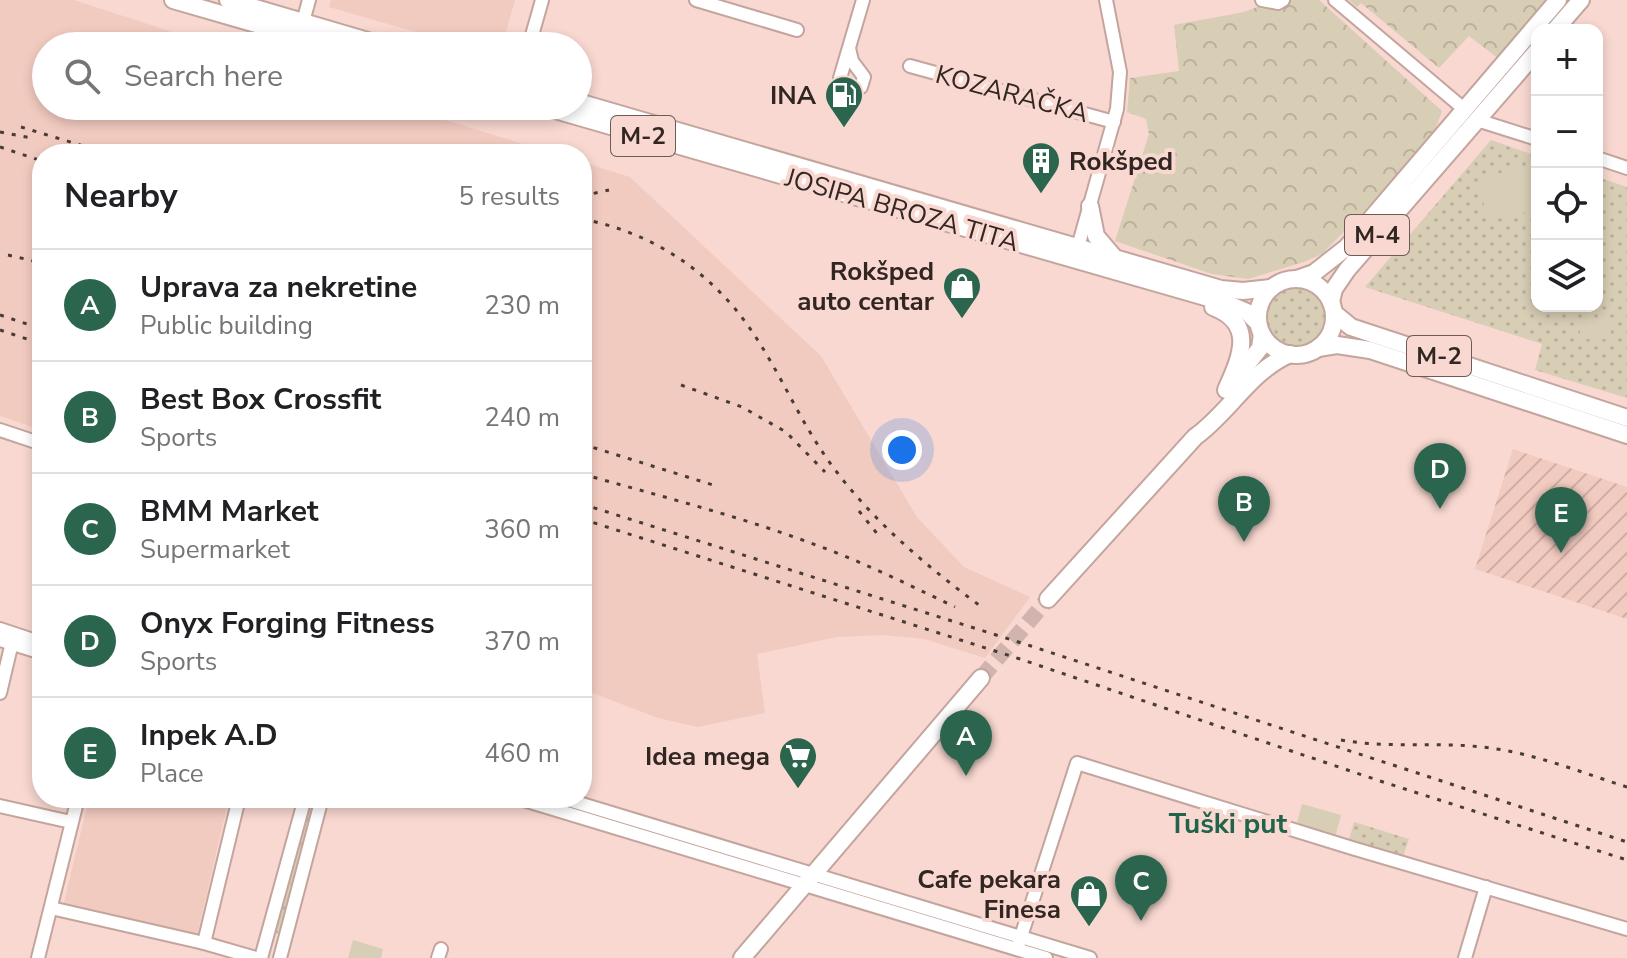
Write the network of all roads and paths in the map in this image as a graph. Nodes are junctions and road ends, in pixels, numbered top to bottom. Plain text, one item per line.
1 (173, 0) edge
2 (228, 0) edge
3 (309, 0) edge
4 (696, 0) edge
5 (863, 0) edge
6 (1106, 0) edge
7 (1262, 0) edge
8 (1283, 0) edge
9 (1335, 0) edge
10 (1558, 0) edge
11 (1581, 0) edge
12 (539, 4) edge
13 (303, 22) junction
14 (1560, 24) edge
15 (797, 30) dead end
16 (284, 32) edge
17 (337, 32) edge
18 (532, 32) edge
19 (849, 48) dead end
20 (1531, 57) edge
21 (910, 66) dead end
22 (592, 107) edge
23 (1471, 114) junction
24 (592, 119) edge
25 (1114, 122) junction
26 (1531, 137) edge
27 (1603, 160) edge
28 (1627, 168) edge
29 (804, 175) junction
30 (1090, 206) junction
31 (1076, 254) junction
32 (1118, 259) junction
33 (1297, 279) junction
34 (1271, 288) junction
35 (1180, 290) junction
36 (1332, 307) junction
37 (1260, 329) junction
38 (1318, 348) junction
39 (1290, 354) junction
40 (1226, 390) junction
41 (1524, 393) junction
42 (1627, 418) edge
43 (0, 430) edge
44 (1627, 435) edge
45 (1195, 437) junction
46 (32, 441) edge
47 (1048, 599) tunnel mouth
48 (0, 629) edge
49 (9, 639) edge
50 (32, 642) edge
51 (32, 649) edge
52 (981, 678) tunnel mouth
53 (0, 693) edge
54 (0, 806) edge
55 (75, 808) edge
56 (237, 808) edge
57 (302, 808) edge
58 (319, 808) edge
59 (553, 808) edge
60 (592, 808) edge
61 (71, 822) junction
62 (810, 880) junction
63 (1486, 887) junction
64 (51, 908) junction
65 (1627, 929) edge
66 (204, 943) junction
67 (1019, 943) junction
68 (38, 958) edge
69 (259, 958) edge
70 (280, 958) edge
71 (742, 958) edge
72 (1046, 958) edge
73 (1090, 958) edge
74 (1465, 958) edge

1 - 16 main road
2 - 13 main road
3 - 13 street
4 - 15 street
5 - 19 street
6 - 25 street, KOZARAČKA
7 - 8 street
9 - 23 street
10 - 23 main road, M-4
11 - 14 main road
12 - 18 street
13 - 17 main road
20 - 23 main road, M-4
21 - 25 street, KOZARAČKA
22 - 29 main road, JOSIPA BROZA TITA / M-2
23 - 26 street
23 - 33 main road, M-4
23 - 36 main road, M-4
24 - 29 main road, JOSIPA BROZA TITA / M-2
25 - 30 street, KOZARAČKA
27 - 28 street
29 - 31 main road, JOSIPA BROZA TITA / M-2
30 - 31 street, KOZARAČKA
30 - 32 main road
31 - 32 main road, JOSIPA BROZA TITA / M-2
31 - 35 main road, JOSIPA BROZA TITA / M-2
32 - 34 main road, JOSIPA BROZA TITA / M-2
33 - 34 main road, M-2
33 - 36 main road, M-2
34 - 37 main road
35 - 37 main road, JOSIPA BROZA TITA / M-2
35 - 40 main road
36 - 38 main road
36 - 41 main road, M-2
37 - 39 main road, M-2
37 - 40 main road
38 - 39 main road, M-2
38 - 41 main road, M-2
39 - 45 main road
40 - 45 main road
41 - 42 main road, M-2
41 - 44 main road, M-2
43 - 46 street
45 - 47 main road
48 - 49 street
49 - 50 street
49 - 51 street
49 - 53 street
52 - 62 main road
54 - 61 street
55 - 61 street
56 - 66 street
57 - 69 street
58 - 70 street
59 - 62 street
60 - 62 street
61 - 64 street
62 - 67 street
62 - 71 main road
63 - 65 street
63 - 67 street
63 - 74 street
64 - 66 street
64 - 68 street
66 - 69 street
67 - 72 street
67 - 73 street

